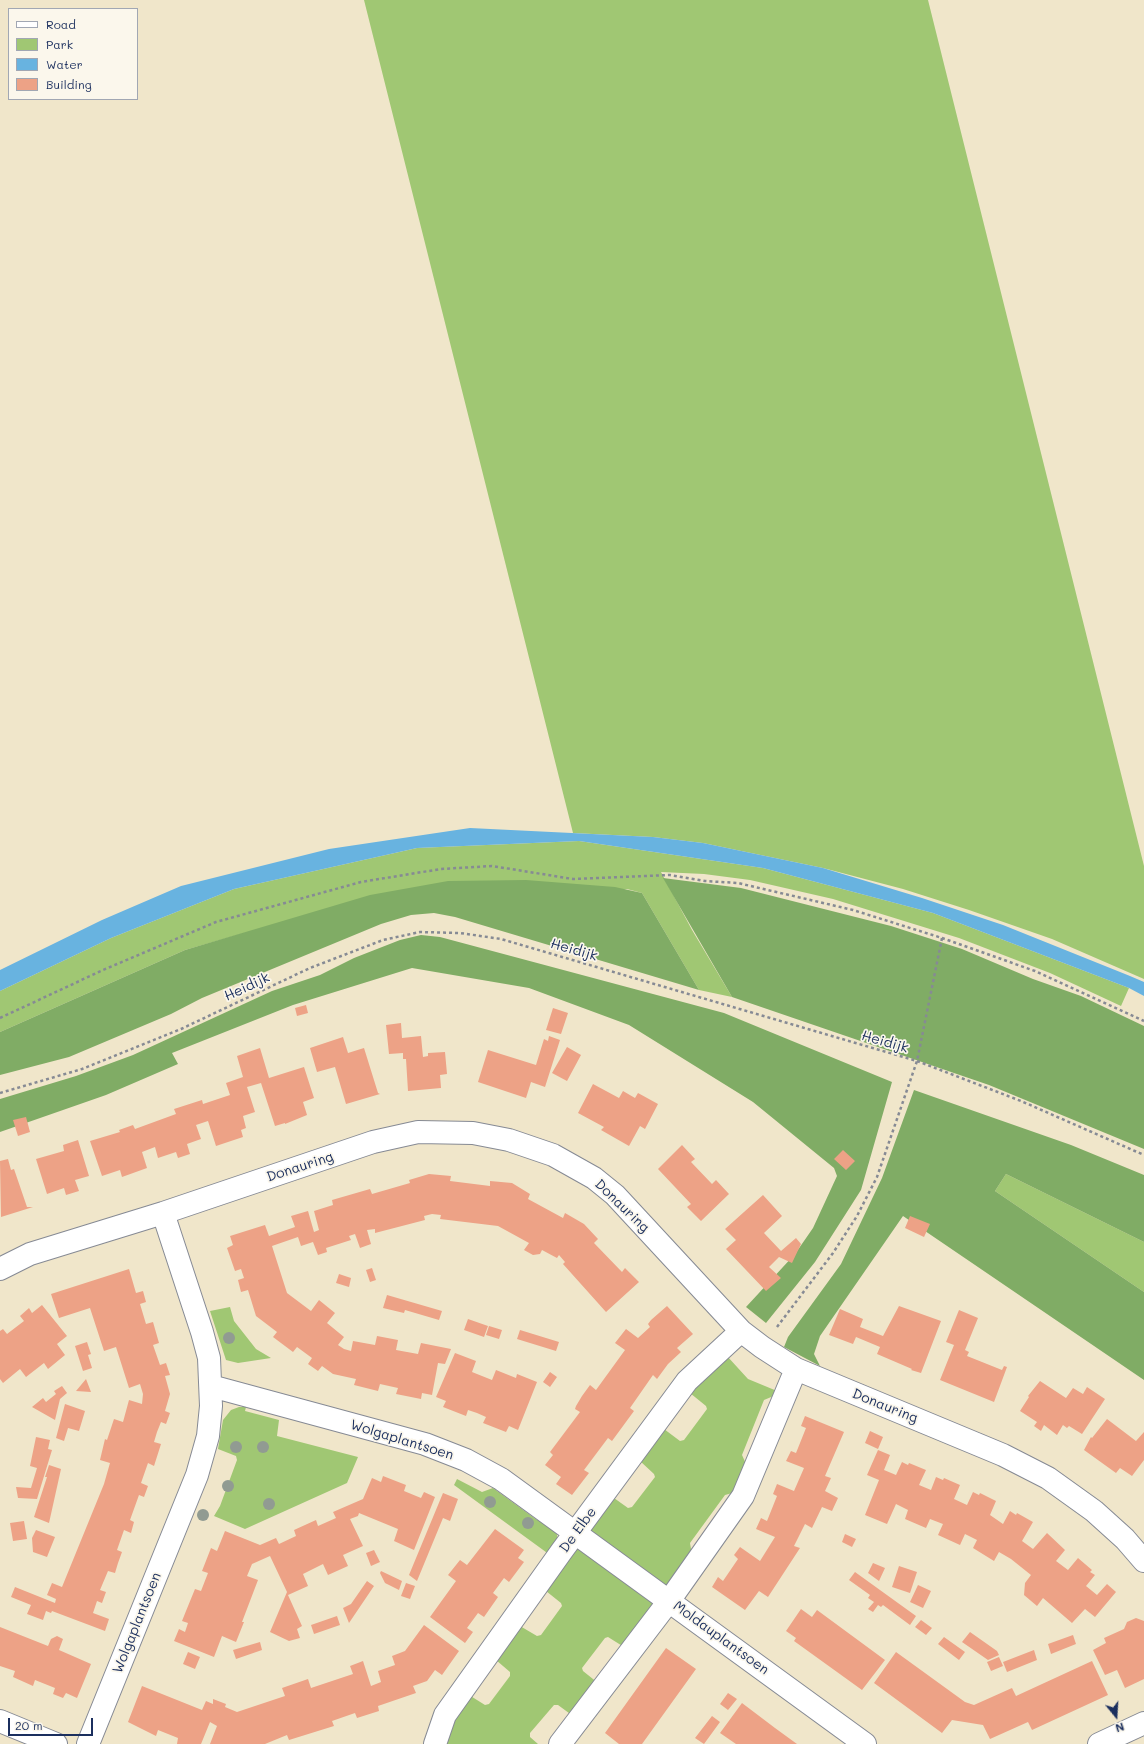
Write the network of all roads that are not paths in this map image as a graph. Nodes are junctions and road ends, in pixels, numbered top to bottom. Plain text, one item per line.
1 (162, 1213) junction
2 (0, 1269) edge
3 (741, 1331) junction
4 (796, 1369) junction
5 (211, 1386) junction
6 (576, 1532) junction
7 (1144, 1561) edge
8 (669, 1601) junction
9 (0, 1721) edge
10 (1144, 1723) edge
11 (56, 1744) edge
12 (88, 1744) edge
13 (435, 1744) edge
14 (560, 1744) edge
15 (865, 1744) edge
16 (1099, 1744) edge

1 - 2 street, Donauring
1 - 3 street, Donauring
1 - 5 street, Wolgaplantsoen
3 - 4 street, Donauring
3 - 6 street, De Elbe
4 - 7 street, Donauring
4 - 8 street
5 - 6 street, Wolgaplantsoen
5 - 12 street, Wolgaplantsoen
6 - 8 street, Moldauplantsoen
6 - 13 street, De Elbe
8 - 14 street
8 - 15 street, Moldauplantsoen
9 - 11 street
10 - 16 street

